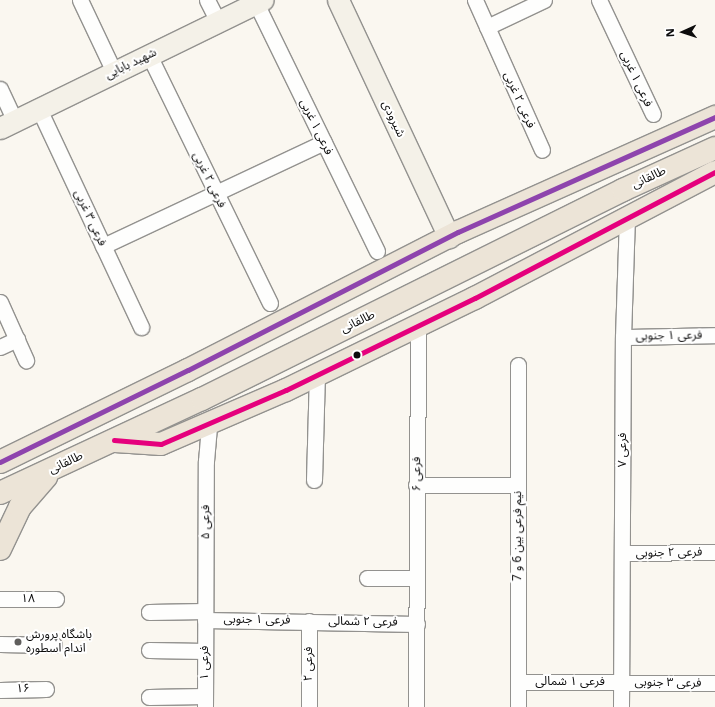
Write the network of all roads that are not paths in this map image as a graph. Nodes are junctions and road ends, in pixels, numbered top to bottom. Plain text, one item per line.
1 (80, 0) edge
2 (207, 0) edge
3 (338, 0) edge
4 (475, 0) edge
5 (544, 0) edge
6 (599, 0) edge
7 (259, 2) edge
8 (218, 22) junction
9 (487, 27) junction
10 (149, 55) junction
11 (114, 72) junction
12 (0, 89) edge
13 (39, 109) junction
14 (653, 114) dead end
15 (715, 117) edge
16 (7, 124) edge
17 (324, 142) junction
18 (715, 148) edge
19 (542, 150) dead end
20 (715, 172) edge
21 (215, 194) junction
22 (627, 218) junction
23 (449, 237) junction
24 (103, 246) junction
25 (377, 251) dead end
26 (0, 302) edge
27 (270, 303) dead end
28 (418, 325) junction
29 (141, 328) dead end
30 (715, 335) edge
31 (623, 336) junction
32 (17, 339) junction
33 (0, 347) edge
34 (26, 360) dead end
35 (518, 365) dead end
36 (317, 375) junction
37 (209, 425) junction
38 (114, 440) junction
39 (0, 462) edge
40 (55, 468) junction
41 (314, 480) dead end
42 (416, 485) junction
43 (518, 485) junction
44 (0, 493) edge
45 (0, 550) edge
46 (715, 552) edge
47 (623, 553) junction
48 (367, 578) dead end
49 (416, 578) junction
50 (0, 599) edge
51 (56, 599) dead end
52 (149, 612) dead end
53 (205, 615) junction
54 (309, 621) junction
55 (417, 624) junction
56 (0, 644) edge
57 (54, 645) dead end
58 (149, 650) dead end
59 (205, 651) junction
60 (518, 682) junction
61 (621, 682) junction
62 (715, 683) edge
63 (46, 689) dead end
64 (0, 690) edge
65 (149, 697) dead end
66 (205, 702) edge
67 (308, 707) edge
68 (416, 707) edge
69 (518, 707) edge
70 (621, 707) edge

1 - 11 street
2 - 8 street
3 - 23 street, شیرودی
4 - 9 street, فرعی ۲ غربی
5 - 9 street
6 - 14 street, فرعی ۱ غربی
7 - 8 street, شهید بابایی
7 - 17 street, فرعی ۱ غربی
8 - 10 street, شهید بابایی
9 - 19 street, فرعی ۲ غربی
10 - 11 street, شهید بابایی
10 - 21 street, فرعی ۲ غربی
11 - 13 street, شهید بابایی
12 - 16 street
13 - 16 street, شهید بابایی
13 - 24 street, فرعی ۳ غربی
15 - 23 main road
17 - 21 street
17 - 25 street, فرعی ۱ غربی
18 - 38 main road, طالقانی
20 - 22 main road
21 - 24 street
21 - 27 street, فرعی ۲ غربی
22 - 28 main road
22 - 31 street, فرعی ۷
23 - 39 main road
24 - 29 street, فرعی ۳ غربی
26 - 32 street
28 - 36 main road
28 - 42 street, فرعی ۶
30 - 31 street, فرعی ۱ جنوبی
31 - 47 street, فرعی ۷
32 - 33 street
32 - 34 street
35 - 43 street, نیم فرعی بین 6 و 7
36 - 37 main road
36 - 41 street
37 - 38 main road
37 - 53 street, فرعی ۵
38 - 40 main road, طالقانی
40 - 44 main road, طالقانی
40 - 45 main road
42 - 43 street
42 - 49 street, فرعی ۶
43 - 60 street, نیم فرعی بین 6 و 7
46 - 47 street, فرعی ۲ جنوبی
47 - 61 street, فرعی ۷
48 - 49 street
49 - 55 street, فرعی ۶
50 - 51 street, ۱۸
52 - 53 street, فرعی ۱ جنوبی
53 - 54 street, فرعی ۱ جنوبی
53 - 59 street, فرعی ۱
54 - 55 street, فرعی ۲ شمالی
54 - 67 street, فرعی ۲
55 - 68 street, فرعی ۶
56 - 57 street
58 - 59 street
59 - 66 street, فرعی ۱
60 - 61 street, فرعی ۱ شمالی
60 - 69 street, نیم فرعی بین 6 و 7
61 - 62 street, فرعی ۳ جنوبی
61 - 70 street, فرعی ۷
63 - 64 street, ۱۶
65 - 66 street

